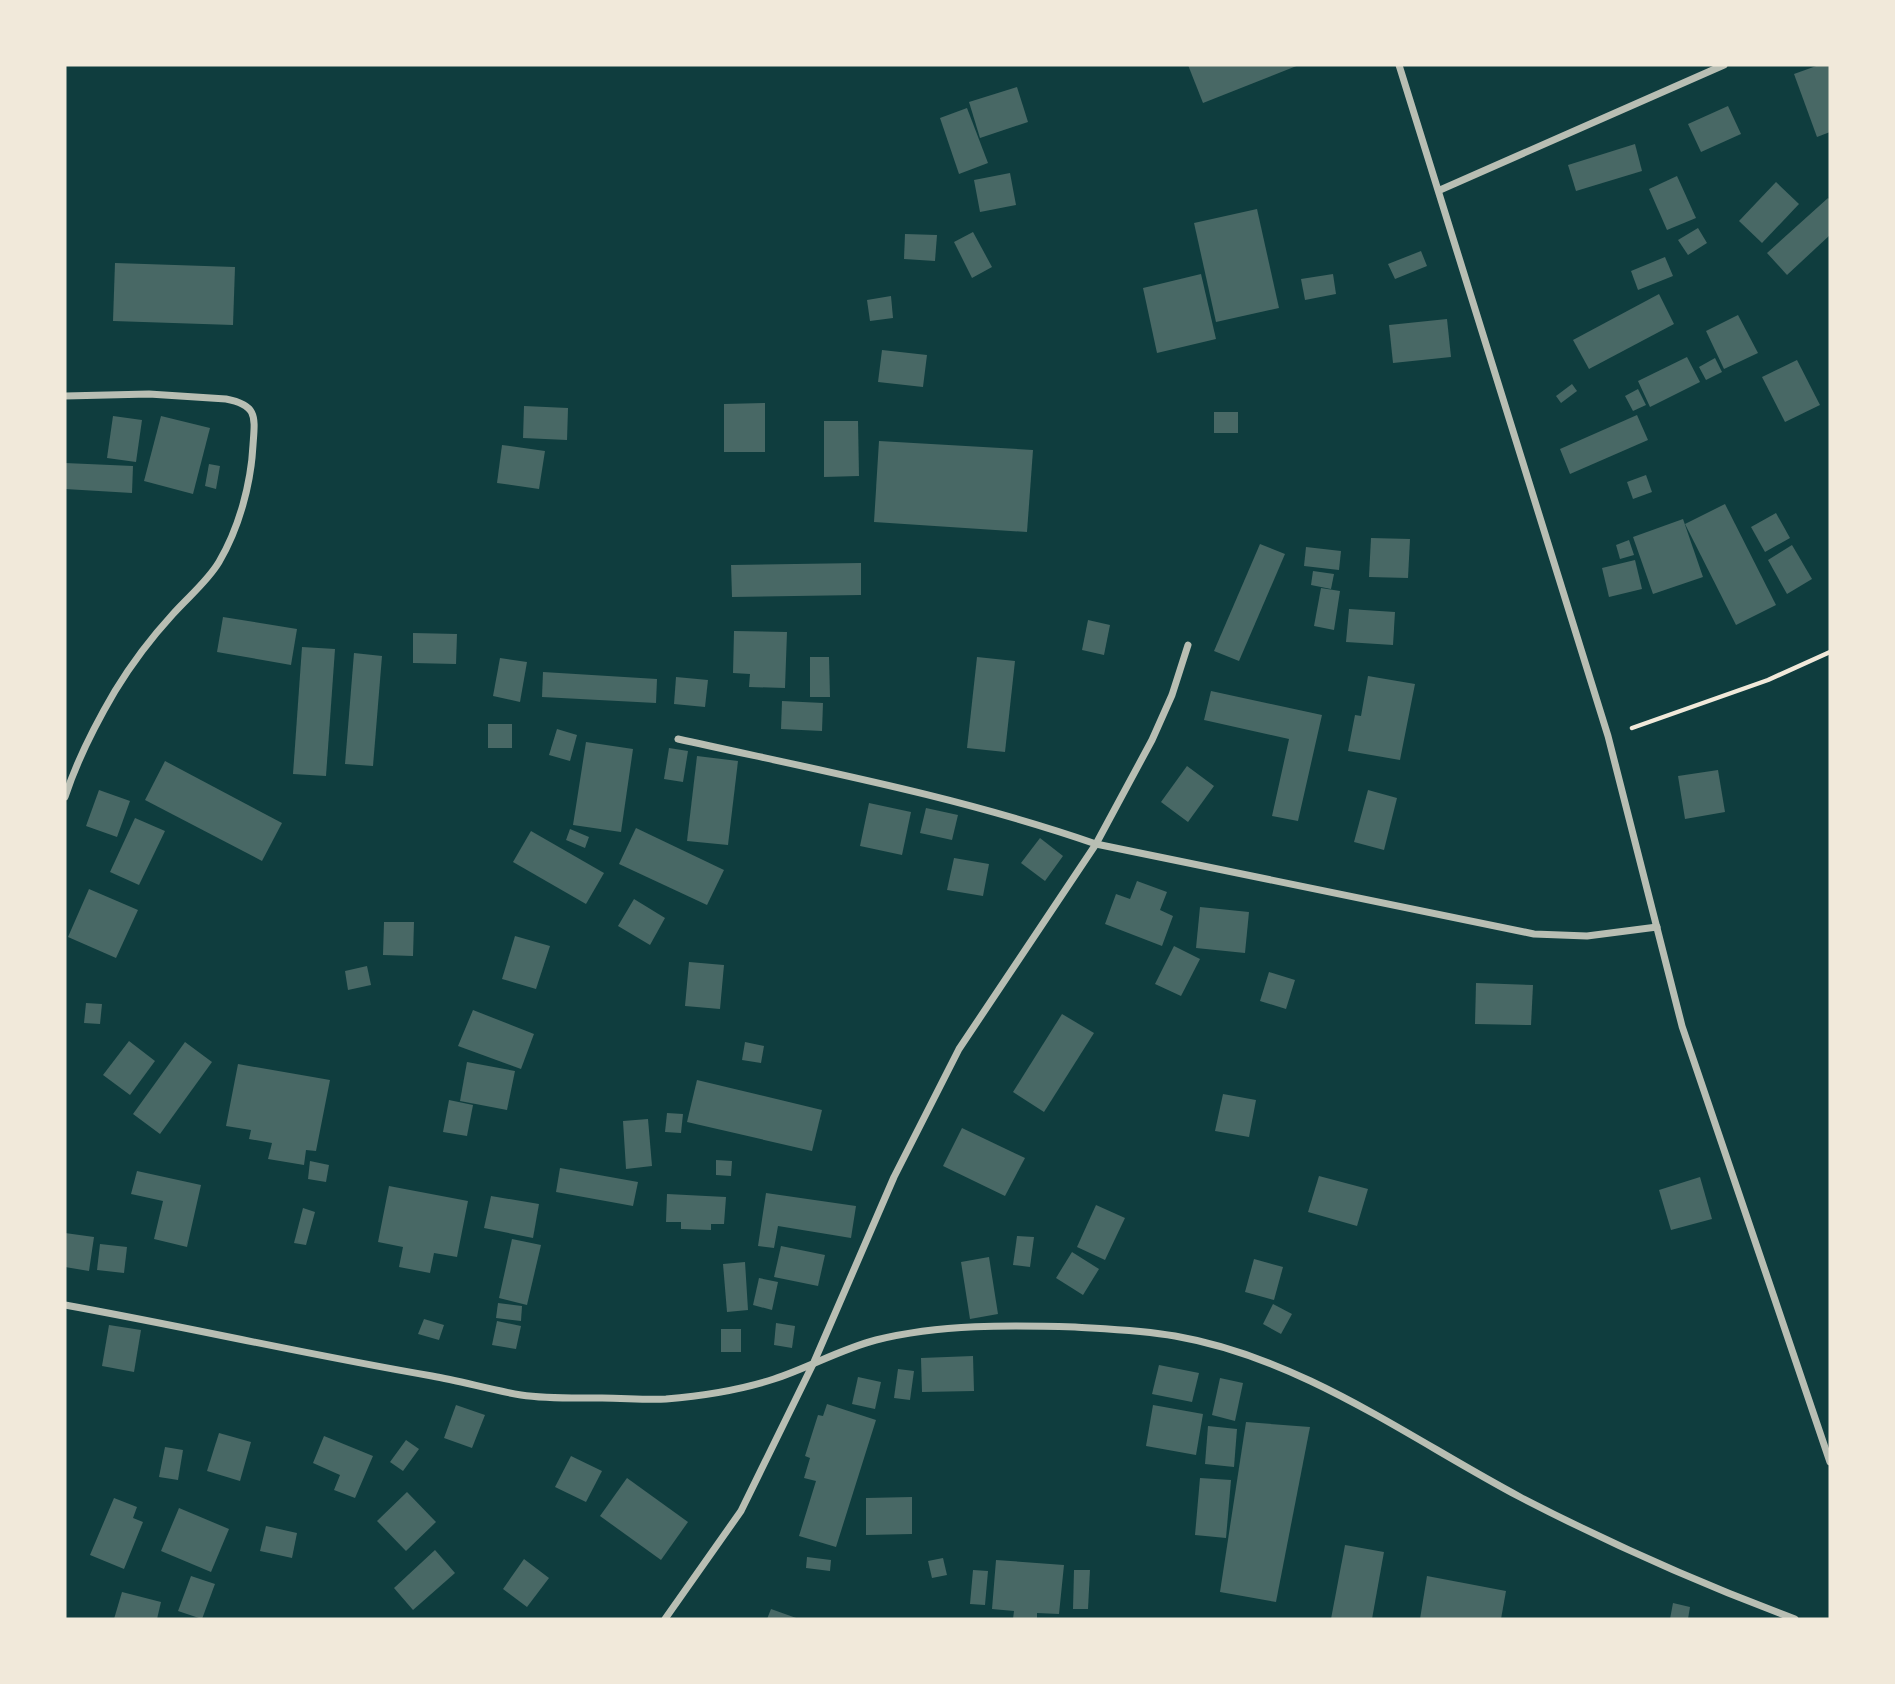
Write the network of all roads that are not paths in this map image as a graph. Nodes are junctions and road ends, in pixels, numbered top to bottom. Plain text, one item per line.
1 (1399, 65) edge
2 (1724, 65) edge
3 (1440, 190) junction
4 (65, 396) edge
5 (1188, 645) dead end
6 (678, 739) dead end
7 (65, 797) edge
8 (1096, 844) junction
9 (1657, 927) junction
10 (65, 1305) edge
11 (814, 1362) junction
12 (1830, 1462) edge
13 (664, 1619) edge
14 (1795, 1619) edge

1 - 3 street
2 - 3 street
3 - 9 street
4 - 7 street
5 - 8 street
6 - 8 street
8 - 9 street
8 - 11 street
9 - 12 street
10 - 11 street
11 - 13 street
11 - 14 street

